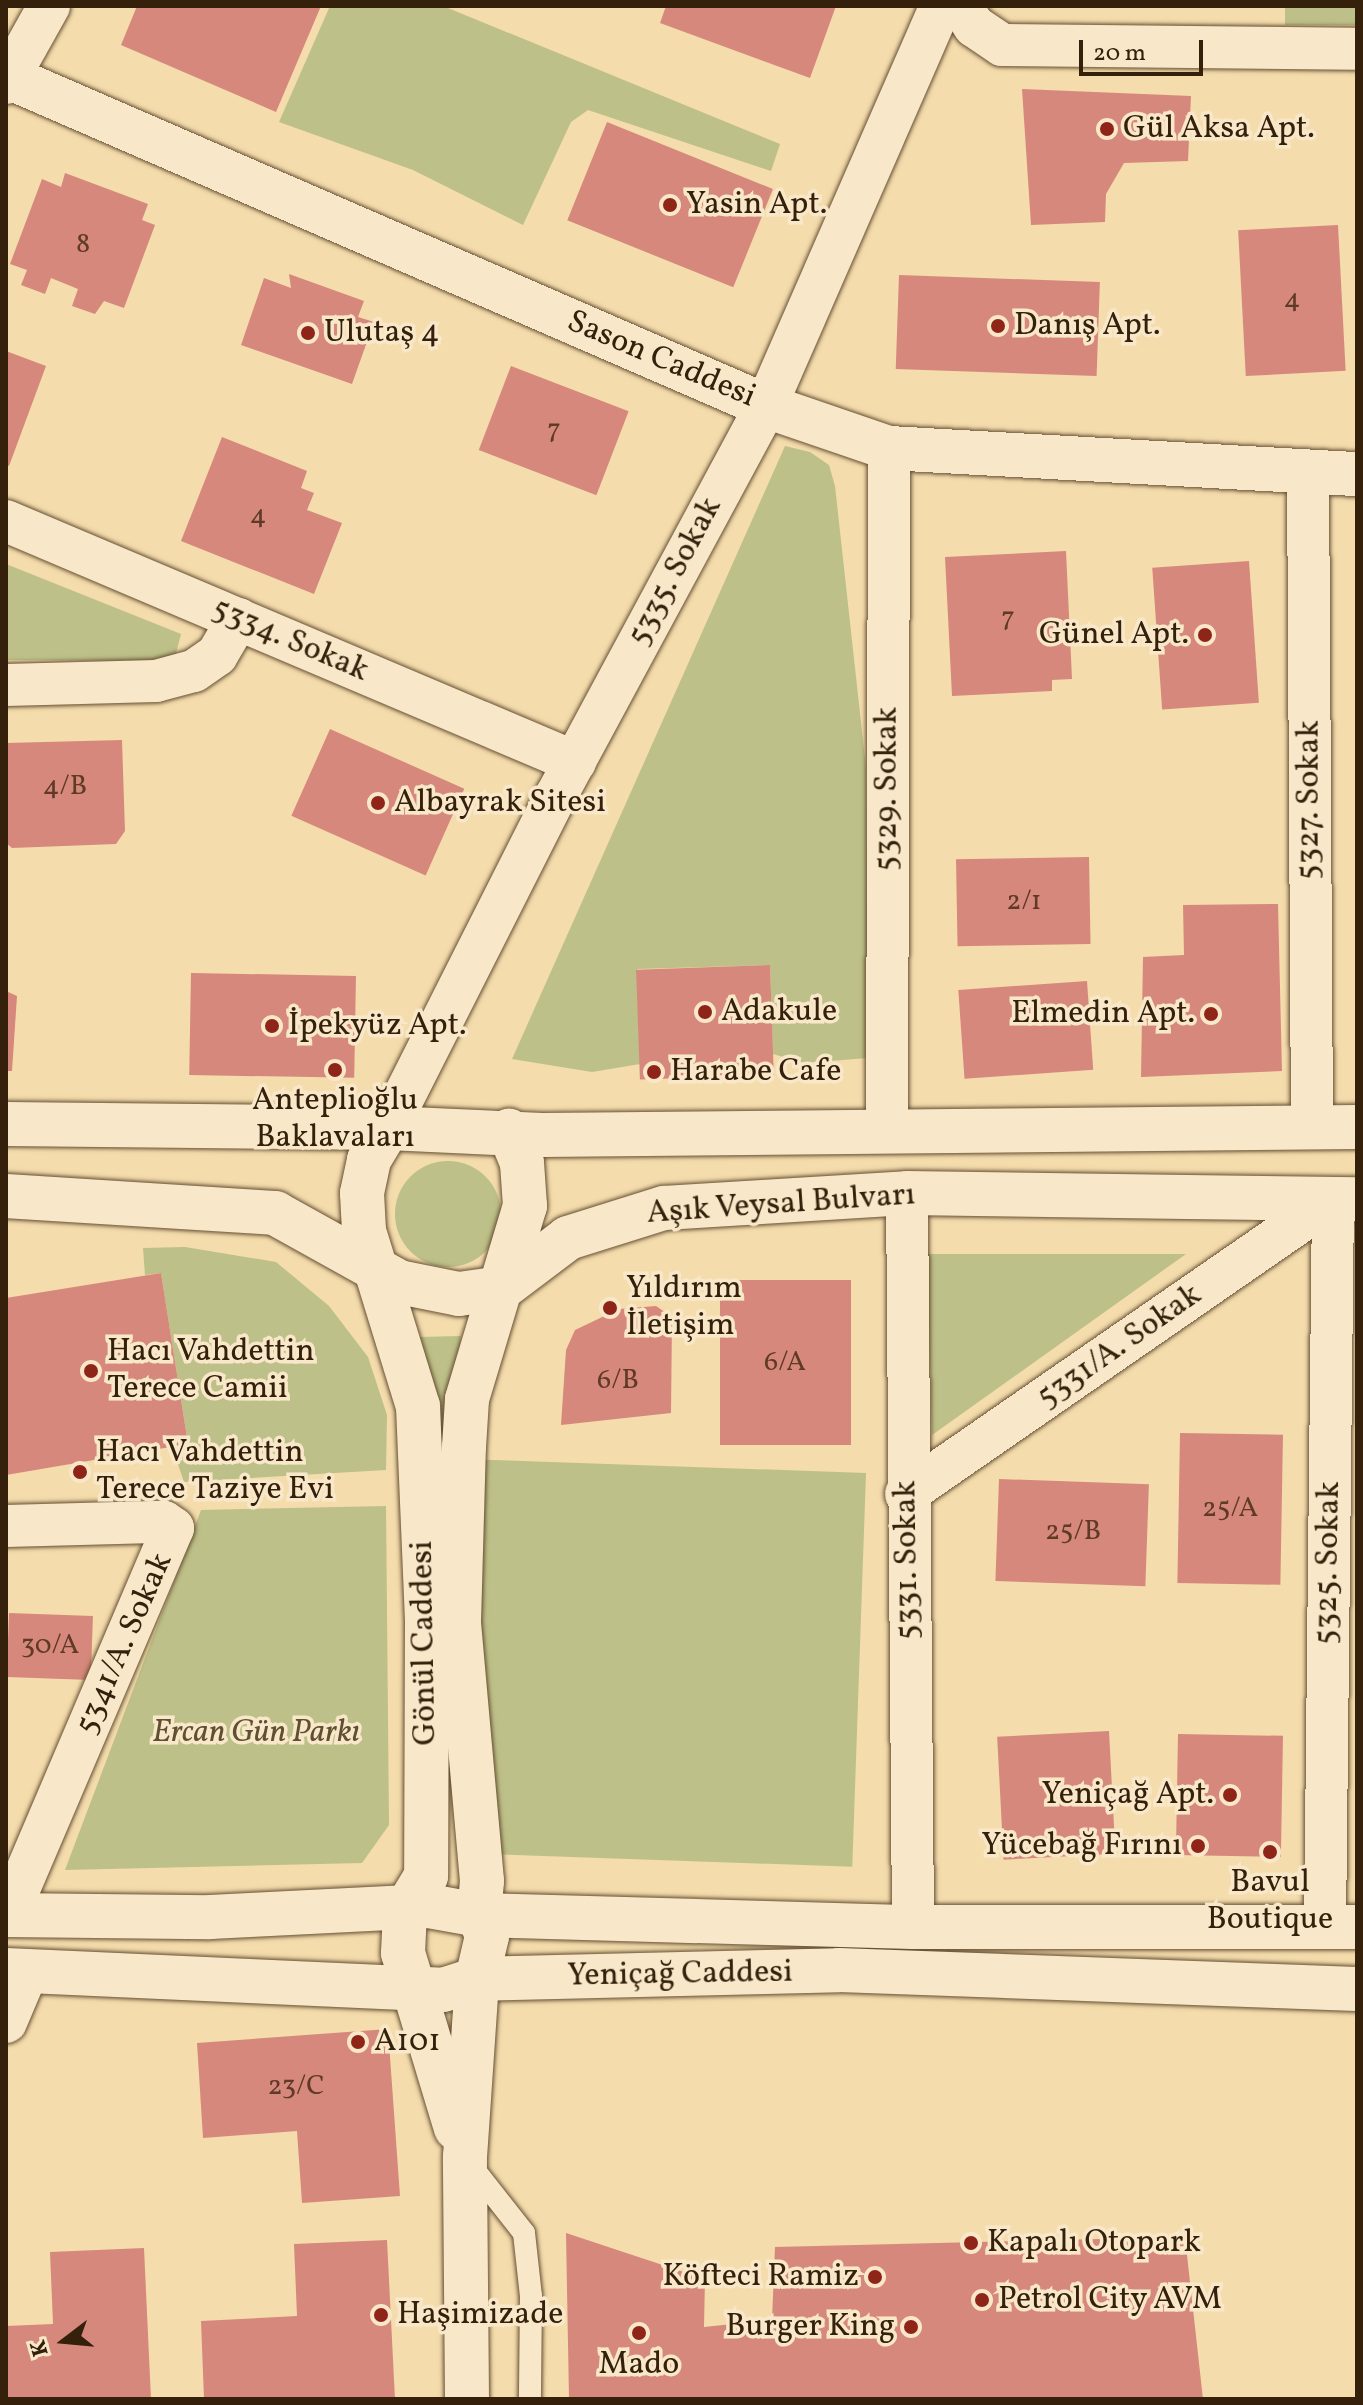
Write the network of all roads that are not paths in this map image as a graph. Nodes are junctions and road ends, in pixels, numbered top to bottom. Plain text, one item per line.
1 (49, 6) edge
2 (941, 6) edge
3 (961, 6) edge
4 (1357, 49) edge
5 (7, 79) edge
6 (766, 406) junction
7 (889, 448) junction
8 (1308, 472) junction
9 (1357, 474) edge
10 (6, 521) edge
11 (238, 619) junction
12 (6, 685) edge
13 (575, 762) junction
14 (6, 1124) edge
15 (1312, 1127) junction
16 (1357, 1127) edge
17 (388, 1128) junction
18 (887, 1130) junction
19 (509, 1131) junction
20 (907, 1193) junction
21 (6, 1196) edge
22 (1345, 1199) edge
23 (381, 1273) junction
24 (502, 1288) junction
25 (906, 1494) junction
26 (6, 1526) edge
27 (405, 1911) junction
28 (7, 1915) edge
29 (479, 1915) junction
30 (913, 1927) junction
31 (1341, 1927) edge
32 (17, 1970) edge
33 (477, 1979) junction
34 (416, 1985) junction
35 (1357, 1989) edge
36 (6, 2022) edge
37 (465, 2157) junction
38 (467, 2399) edge
39 (530, 2399) edge

1 - 5 street
2 - 6 street, 5335. Sokak
3 - 4 street
5 - 6 street, Sason Caddesi
6 - 7 street, Sason Caddesi
6 - 13 street, 5335. Sokak
7 - 8 street, Sason Caddesi
7 - 18 street, 5329. Sokak
8 - 9 street, Sason Caddesi
8 - 15 street, 5327. Sokak
10 - 11 street, 5334. Sokak
11 - 12 street
11 - 13 street, 5334. Sokak
13 - 17 street, 5335. Sokak
14 - 17 street, Aşık Veysal Bulvarı
15 - 16 street, Aşık Veysal Bulvarı
15 - 18 street, Aşık Veysal Bulvarı
17 - 19 street, Aşık Veysal Bulvarı
17 - 23 street, Gönül Caddesi
18 - 19 street, Aşık Veysal Bulvarı
19 - 24 street, Gönül Caddesi
20 - 22 street, Aşık Veysal Bulvarı
20 - 24 street, Aşık Veysal Bulvarı
20 - 25 street, 5331. Sokak
21 - 23 street, Aşık Veysal Bulvarı
22 - 25 street, 5331/A. Sokak
22 - 31 street, 5325. Sokak
23 - 24 street, Aşık Veysal Bulvarı
23 - 27 street, Gönül Caddesi
24 - 29 street, Gönül Caddesi
25 - 30 street, 5331. Sokak
26 - 28 street, 5341/A. Sokak
27 - 28 street, Yeniçağ Caddesi
27 - 29 street, Yeniçağ Caddesi
27 - 34 street, Gönül Caddesi
29 - 30 street, Yeniçağ Caddesi
29 - 33 street, Gönül Caddesi
30 - 31 street, Yeniçağ Caddesi
32 - 34 street, Yeniçağ Caddesi
32 - 36 street
33 - 34 street, Yeniçağ Caddesi
33 - 35 street, Yeniçağ Caddesi
33 - 37 street, Gönül Caddesi
34 - 37 street, Gönül Caddesi
37 - 38 street, Gönül Caddesi
37 - 39 lane

